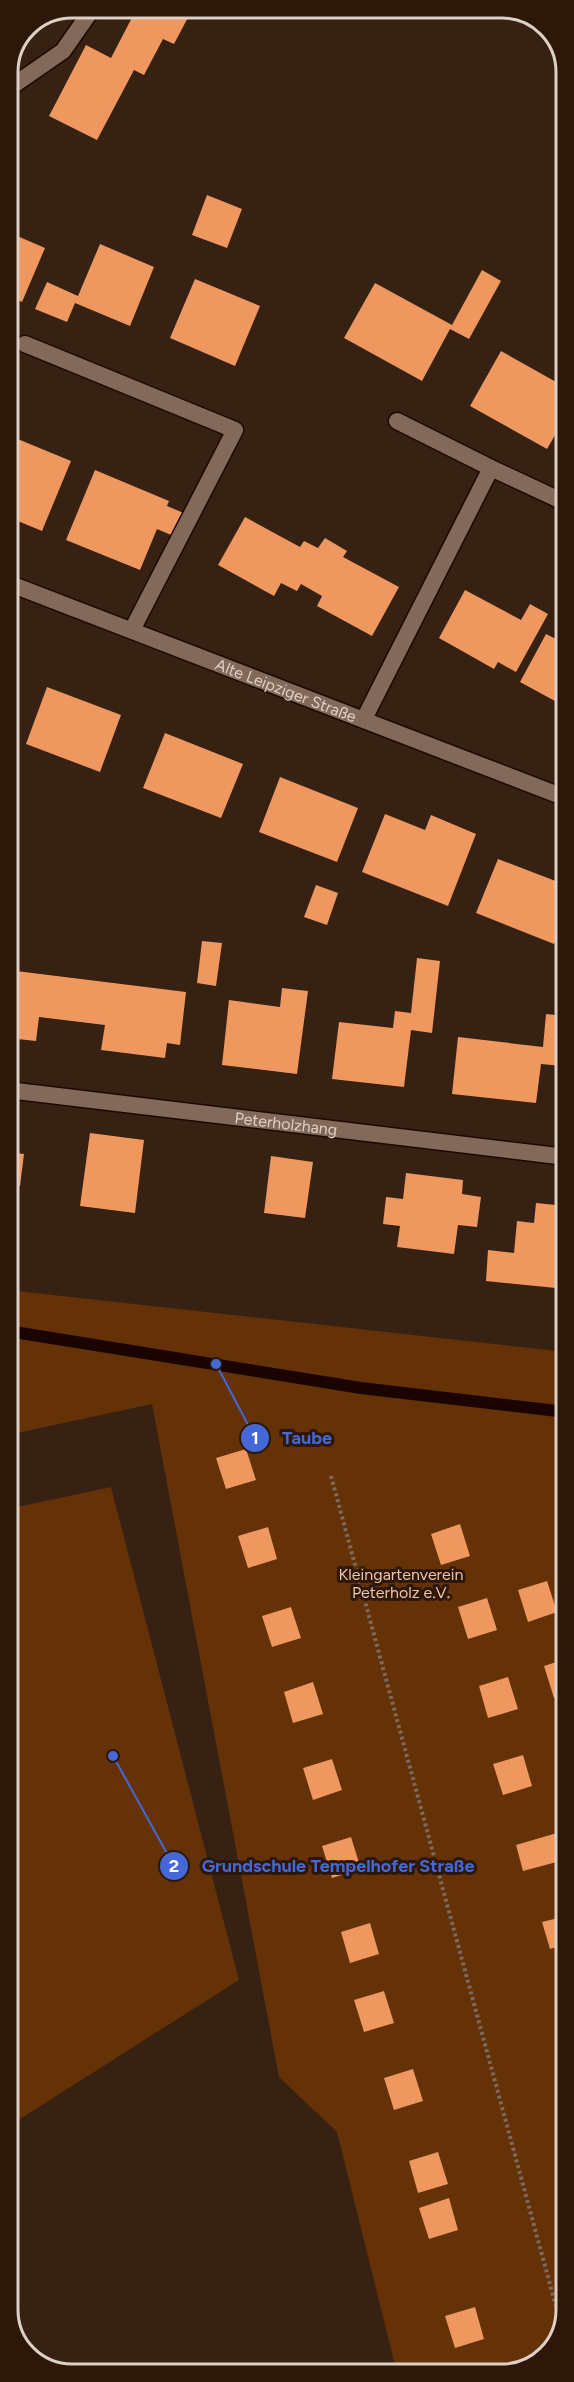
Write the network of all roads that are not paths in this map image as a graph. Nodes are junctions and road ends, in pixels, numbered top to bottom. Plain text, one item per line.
1 (86, 18) edge
2 (18, 82) edge
3 (25, 344) dead end
4 (397, 421) dead end
5 (491, 468) junction
6 (556, 498) edge
7 (18, 588) edge
8 (132, 630) junction
9 (364, 719) junction
10 (556, 794) edge
11 (18, 1091) edge
12 (556, 1156) edge

1 - 2 street
3 - 8 street
4 - 5 street
5 - 6 street
5 - 9 street
7 - 8 street, Alte Leipziger Straße
8 - 9 street, Alte Leipziger Straße
9 - 10 street, Alte Leipziger Straße
11 - 12 street, Peterholzhang

